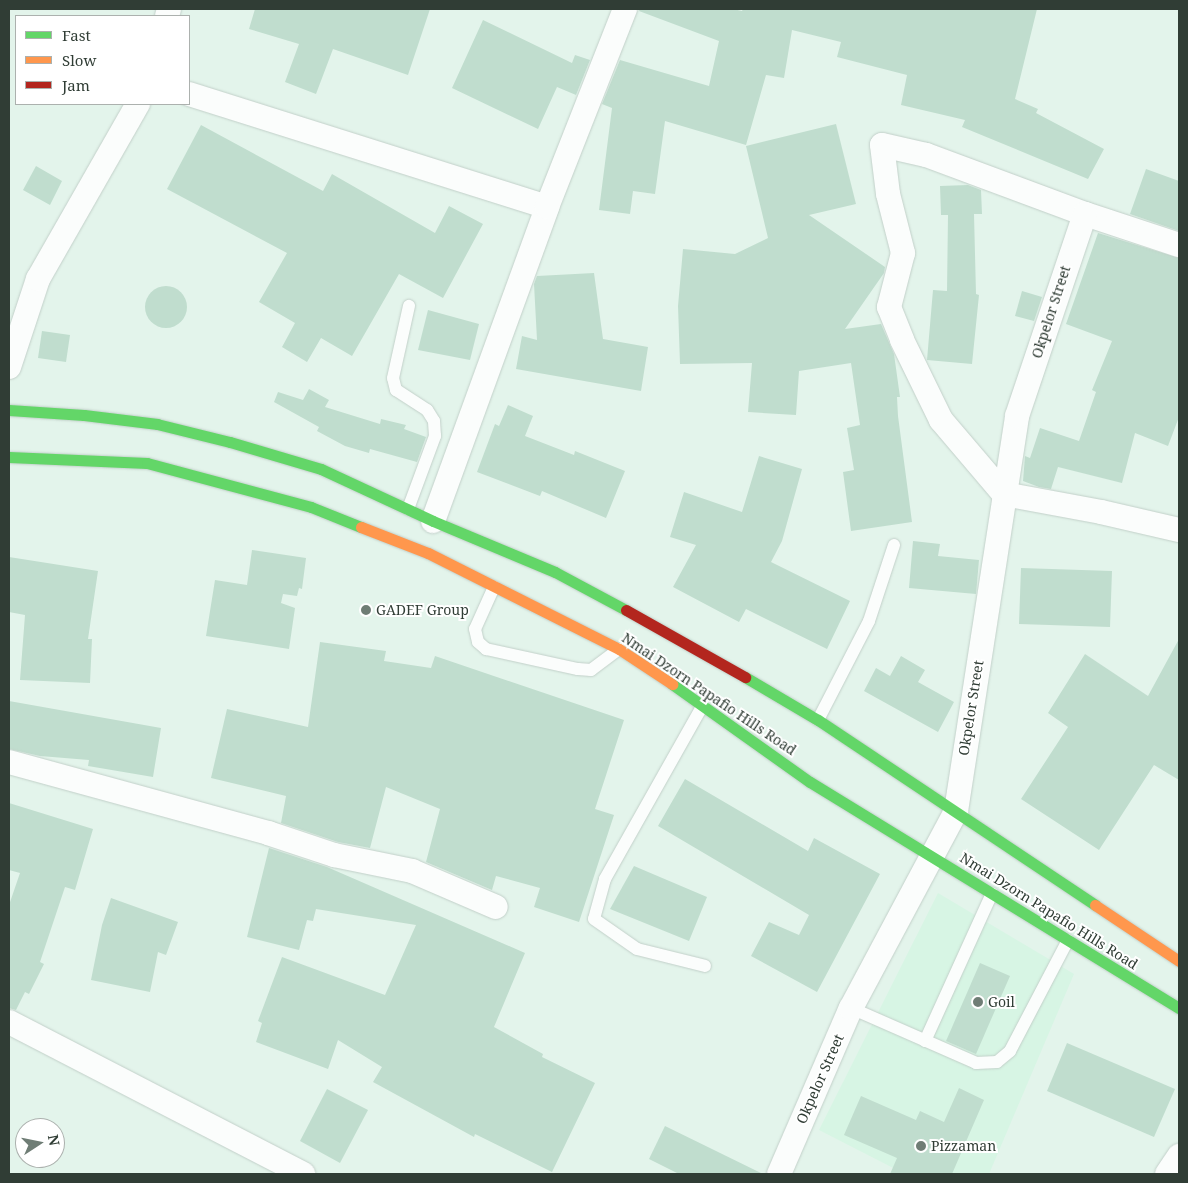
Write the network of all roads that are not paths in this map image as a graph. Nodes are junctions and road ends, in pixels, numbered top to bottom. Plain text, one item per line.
1 (625, 9) edge
2 (190, 94) edge
3 (137, 105) edge
4 (547, 207) junction
5 (1085, 214) junction
6 (1179, 245) edge
7 (409, 306) dead end
8 (9, 367) edge
9 (9, 410) edge
10 (9, 457) edge
11 (1004, 494) junction
12 (408, 510) junction
13 (433, 521) junction
14 (1179, 530) edge
15 (894, 546) dead end
16 (494, 586) junction
17 (619, 649) junction
18 (703, 705) junction
19 (818, 720) junction
20 (9, 762) edge
21 (956, 810) junction
22 (931, 856) junction
23 (992, 893) junction
24 (496, 907) dead end
25 (1068, 940) junction
26 (1179, 961) edge
27 (705, 966) dead end
28 (851, 1008) junction
29 (1179, 1008) edge
30 (9, 1022) edge
31 (925, 1041) junction
32 (1179, 1156) edge
33 (303, 1174) edge
34 (779, 1174) edge
35 (1167, 1174) edge

1 - 4 street
2 - 4 street
3 - 8 street
4 - 13 street
5 - 6 street
5 - 11 street, Okpelor Street
5 - 11 street
7 - 12 lane
9 - 12 street, Nmai Dzorn Papafio Hills Road
10 - 16 street, Nmai Dzorn Papafio Hills Road
11 - 14 street
11 - 21 street, Okpelor Street
12 - 13 street, Nmai Dzorn Papafio Hills Road
13 - 19 street, Nmai Dzorn Papafio Hills Road
15 - 19 lane
16 - 17 street, Nmai Dzorn Papafio Hills Road
16 - 17 lane
17 - 18 street, Nmai Dzorn Papafio Hills Road
18 - 22 street, Nmai Dzorn Papafio Hills Road
18 - 27 lane
19 - 21 street, Nmai Dzorn Papafio Hills Road
20 - 24 street
21 - 22 street, Okpelor Street
21 - 26 street, Nmai Dzorn Papafio Hills Road
22 - 23 street, Nmai Dzorn Papafio Hills Road
22 - 28 street, Okpelor Street
23 - 25 street, Nmai Dzorn Papafio Hills Road
23 - 31 lane
25 - 29 street, Nmai Dzorn Papafio Hills Road
25 - 31 lane
28 - 31 lane
28 - 34 street, Okpelor Street
30 - 33 street
32 - 35 street

